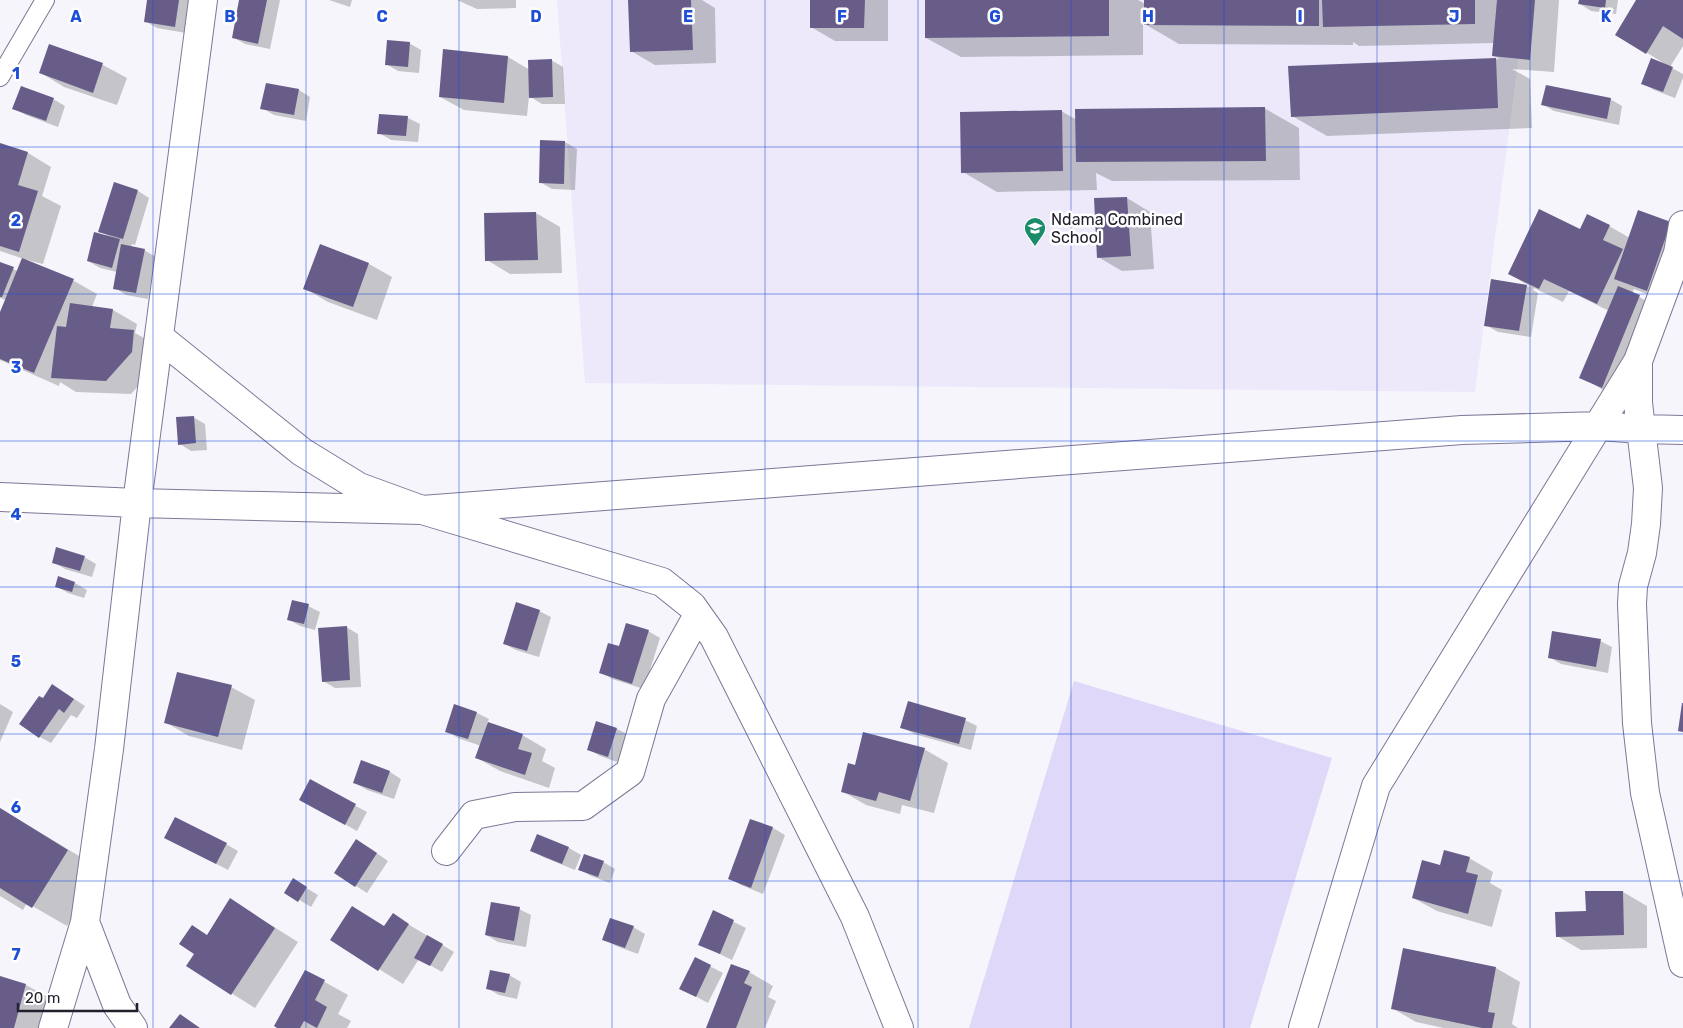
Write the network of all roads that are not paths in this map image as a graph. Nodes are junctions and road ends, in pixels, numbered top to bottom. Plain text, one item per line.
1 (45, 0) edge
2 (203, 0) edge
3 (0, 77) edge
4 (1683, 224) edge
5 (160, 337) junction
6 (1638, 361) junction
7 (1599, 426) junction
8 (1641, 429) junction
9 (1683, 430) edge
10 (0, 497) edge
11 (138, 504) junction
12 (422, 510) junction
13 (698, 615) junction
14 (446, 851) dead end
15 (85, 922) junction
16 (1683, 963) edge
17 (53, 1028) edge
18 (133, 1028) edge
19 (899, 1028) edge
20 (1303, 1028) edge

1 - 3 lane
2 - 5 street
4 - 6 street
5 - 11 street
5 - 12 street
6 - 7 street
6 - 8 street
7 - 8 street
7 - 12 street
7 - 20 street
8 - 9 street
8 - 16 street
10 - 11 street
11 - 12 street
11 - 15 street
12 - 13 street
13 - 14 street
13 - 19 street
15 - 17 street
15 - 18 street

